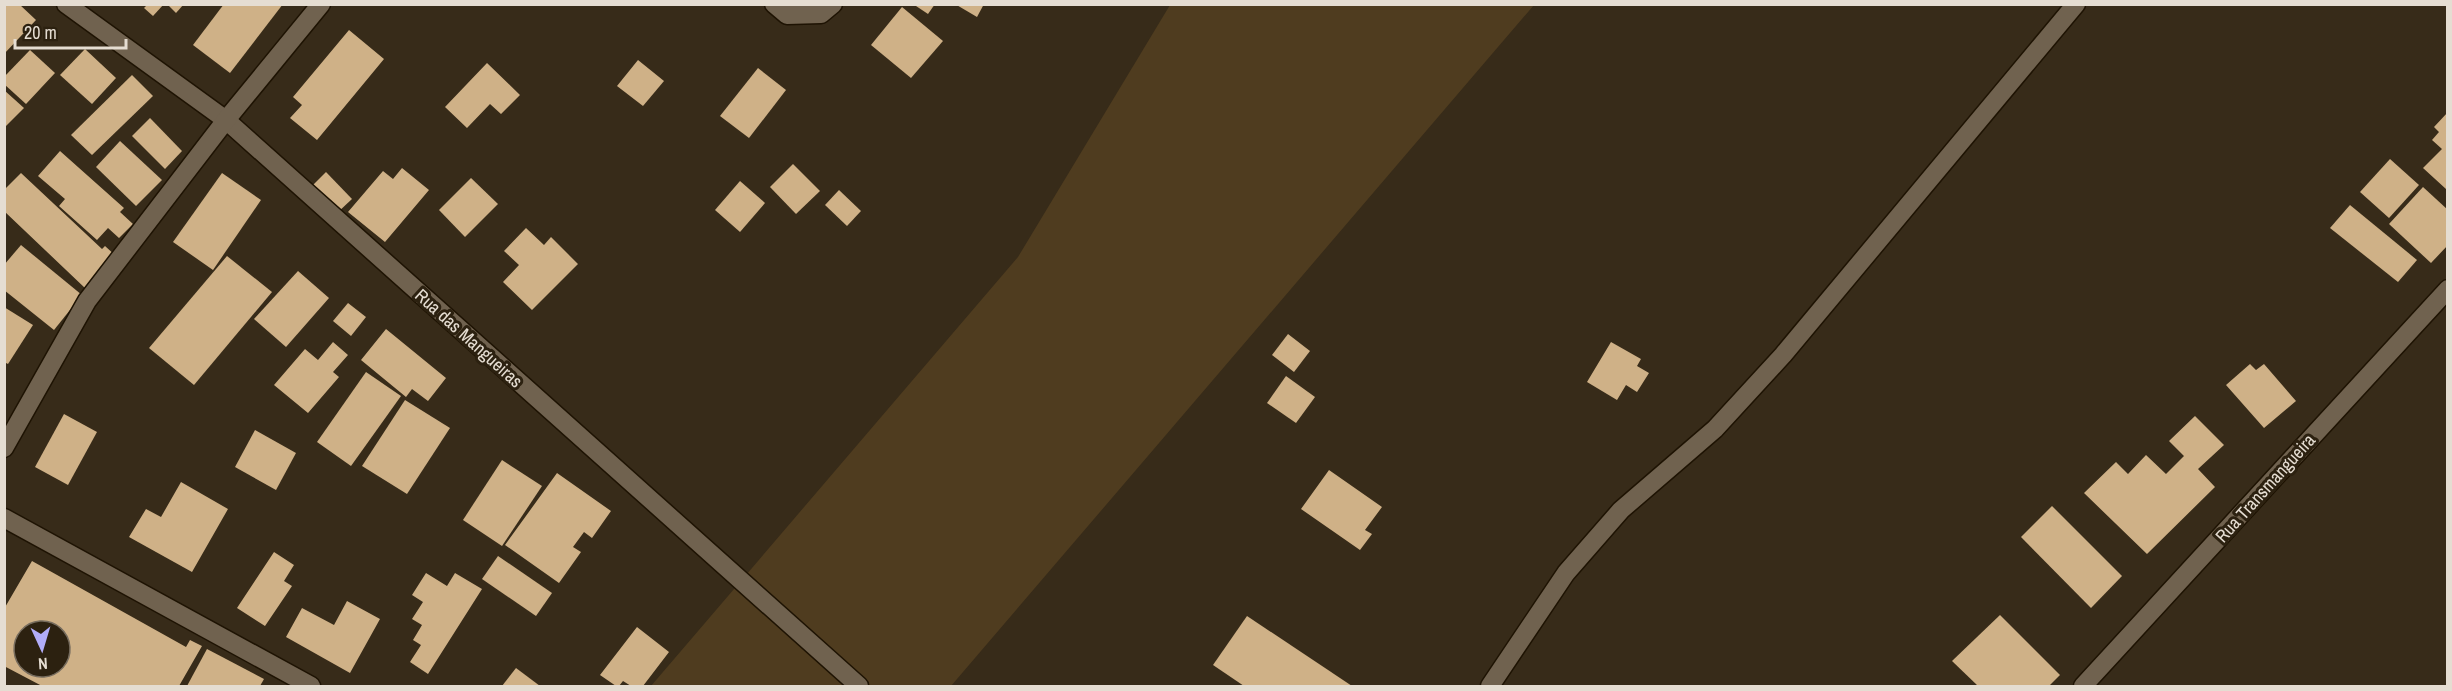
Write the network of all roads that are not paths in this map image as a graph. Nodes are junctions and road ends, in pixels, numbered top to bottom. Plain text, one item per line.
1 (66, 4) edge
2 (321, 4) edge
3 (774, 4) edge
4 (833, 4) edge
5 (2076, 4) edge
6 (226, 120) junction
7 (2448, 289) edge
8 (4, 448) edge
9 (4, 518) edge
10 (311, 687) edge
11 (860, 687) edge
12 (1490, 687) edge
13 (2084, 687) edge

1 - 6 street, Rua das Mangueiras
2 - 6 street
3 - 4 street
5 - 12 street
6 - 8 street
6 - 11 street, Rua das Mangueiras
7 - 13 street, Rua Transmangueira
9 - 10 street

